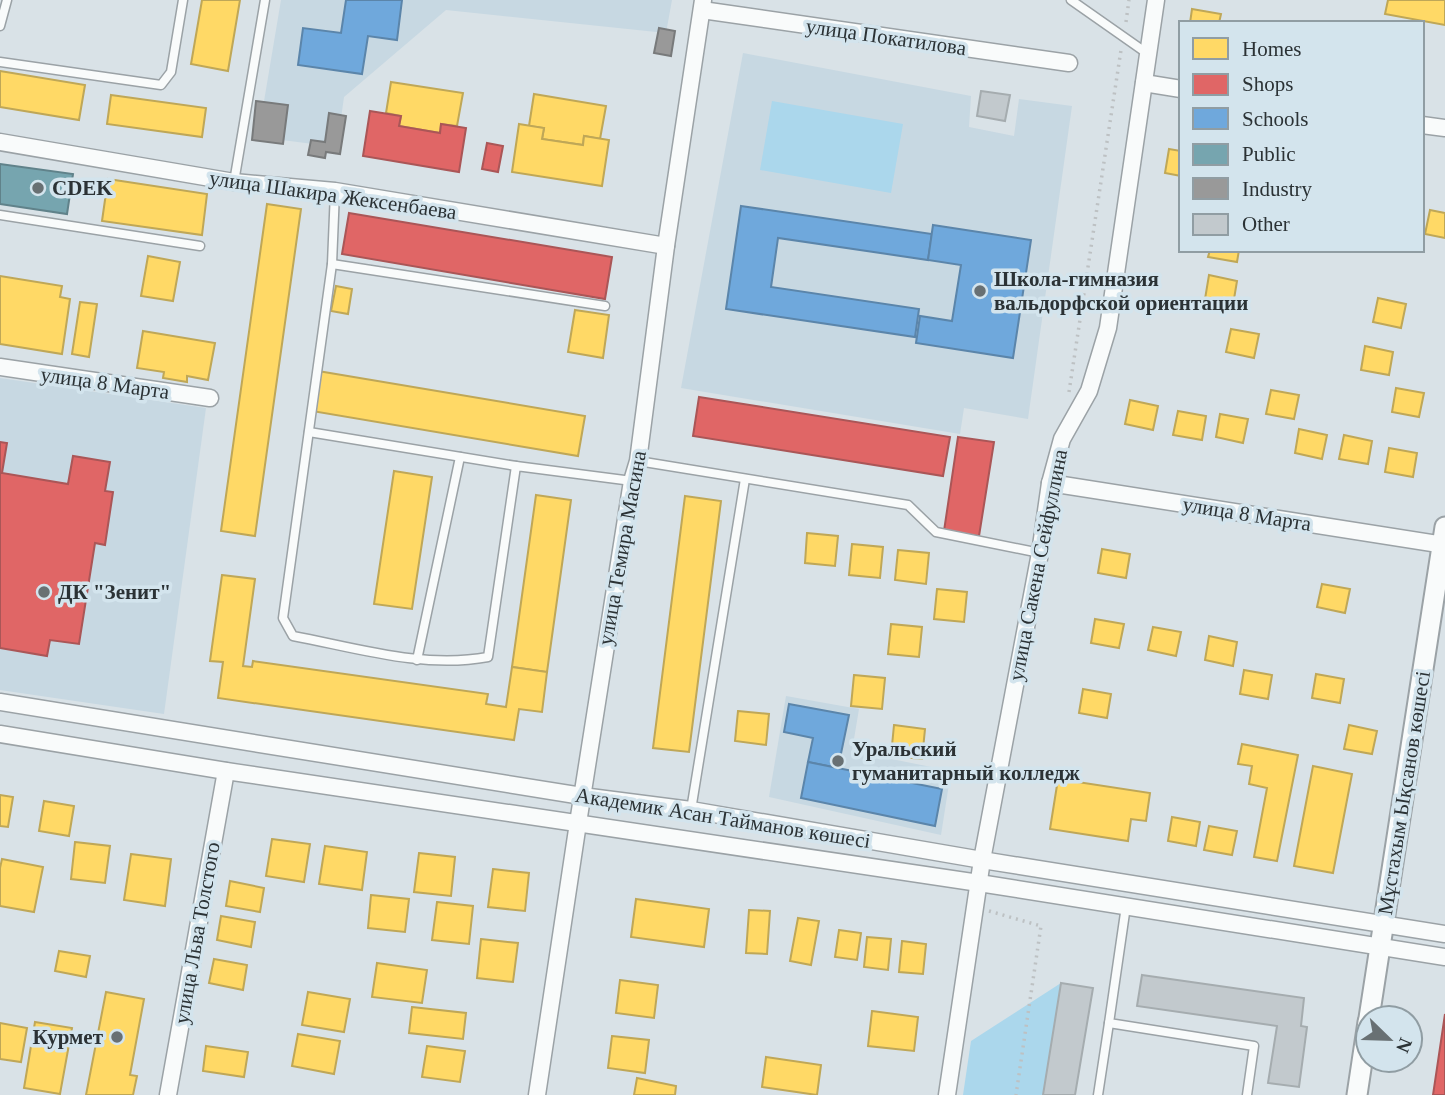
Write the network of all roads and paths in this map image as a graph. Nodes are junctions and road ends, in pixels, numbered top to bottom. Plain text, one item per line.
1 (7, 0) edge
2 (183, 0) edge
3 (265, 0) edge
4 (1071, 0) edge
5 (1129, 0) edge
6 (1156, 0) edge
7 (703, 5) edge
8 (0, 26) edge
9 (1123, 37) junction
10 (1148, 54) junction
11 (0, 62) edge
12 (1069, 63) dead end
13 (1144, 83) junction
14 (1179, 89) edge
15 (1424, 125) edge
16 (1445, 128) edge
17 (0, 142) edge
18 (234, 182) junction
19 (335, 191) junction
20 (0, 215) edge
21 (200, 246) dead end
22 (666, 246) junction
23 (332, 264) junction
24 (605, 306) dead end
25 (0, 367) edge
26 (210, 398) dead end
27 (1068, 399) dead end
28 (309, 432) junction
29 (460, 457) junction
30 (638, 461) junction
31 (516, 466) junction
32 (745, 479) junction
33 (632, 481) junction
34 (1050, 483) junction
35 (1444, 539) edge
36 (1040, 553) junction
37 (418, 660) junction
38 (0, 702) edge
39 (0, 734) edge
40 (226, 771) junction
41 (582, 796) junction
42 (691, 810) junction
43 (578, 823) junction
44 (982, 860) junction
45 (979, 883) junction
46 (975, 906) junction
47 (1126, 906) junction
48 (1383, 924) junction
49 (1445, 934) edge
50 (1380, 947) junction
51 (1445, 957) edge
52 (1371, 1004) edge
53 (1109, 1023) junction
54 (1360, 1074) edge
55 (168, 1095) edge
56 (537, 1095) edge
57 (947, 1095) edge
58 (1016, 1095) edge
59 (1098, 1095) edge
60 (1247, 1095) edge
61 (1357, 1095) edge

1 - 8 lane
2 - 11 lane
3 - 18 lane
4 - 9 lane
5 - 9 path
6 - 10 street, улица Сакена Сейфуллина
7 - 12 street, улица Покатилова
7 - 22 street, улица Темира Масина
9 - 10 lane
9 - 27 path
10 - 13 street, улица Сакена Сейфуллина
13 - 14 street
13 - 34 street, улица Сакена Сейфуллина
15 - 16 street
17 - 18 street, улица Шакира Жексенбаева
18 - 19 street, улица Шакира Жексенбаева
19 - 22 street, улица Шакира Жексенбаева
19 - 23 lane
20 - 21 lane
22 - 30 street, улица Темира Масина
23 - 24 lane
23 - 28 lane
25 - 26 street, улица 8 Марта
28 - 29 lane
28 - 37 lane
29 - 31 lane
29 - 37 lane
30 - 32 lane
30 - 33 street, улица Темира Масина
31 - 33 lane
31 - 37 lane
32 - 36 lane
32 - 42 lane
33 - 41 street, улица Темира Масина
34 - 35 street, улица 8 Марта
34 - 36 street, улица Сакена Сейфуллина
35 - 48 street, Мұстахым Ықсанов көшесі
36 - 44 street, улица Сакена Сейфуллина
38 - 41 street, Академик Асан Тайманов көшесі
39 - 40 street, Академик Асан Тайманов көшесі
40 - 43 street, Академик Асан Тайманов көшесі
40 - 55 street, улица Льва Толстого
41 - 42 street, Академик Асан Тайманов көшесі
41 - 43 street, улица Темира Масина
42 - 44 street, Академик Асан Тайманов көшесі
43 - 45 street, Академик Асан Тайманов көшесі
43 - 56 street, улица Темира Масина
44 - 45 street, улица Сакена Сейфуллина
44 - 48 street, Академик Асан Тайманов көшесі
45 - 46 street, улица Сакена Сейфуллина
45 - 47 street, Академик Асан Тайманов көшесі
46 - 57 street, улица Сакена Сейфуллина
46 - 58 path
47 - 50 street, Академик Асан Тайманов көшесі
47 - 53 lane
48 - 49 street, Академик Асан Тайманов көшесі
48 - 50 street, Мұстахым Ықсанов көшесі
50 - 51 street, Академик Асан Тайманов көшесі
50 - 52 street, Мұстахым Ықсанов көшесі
53 - 59 lane
53 - 60 lane
54 - 61 street, Мұстахым Ықсанов көшесі

